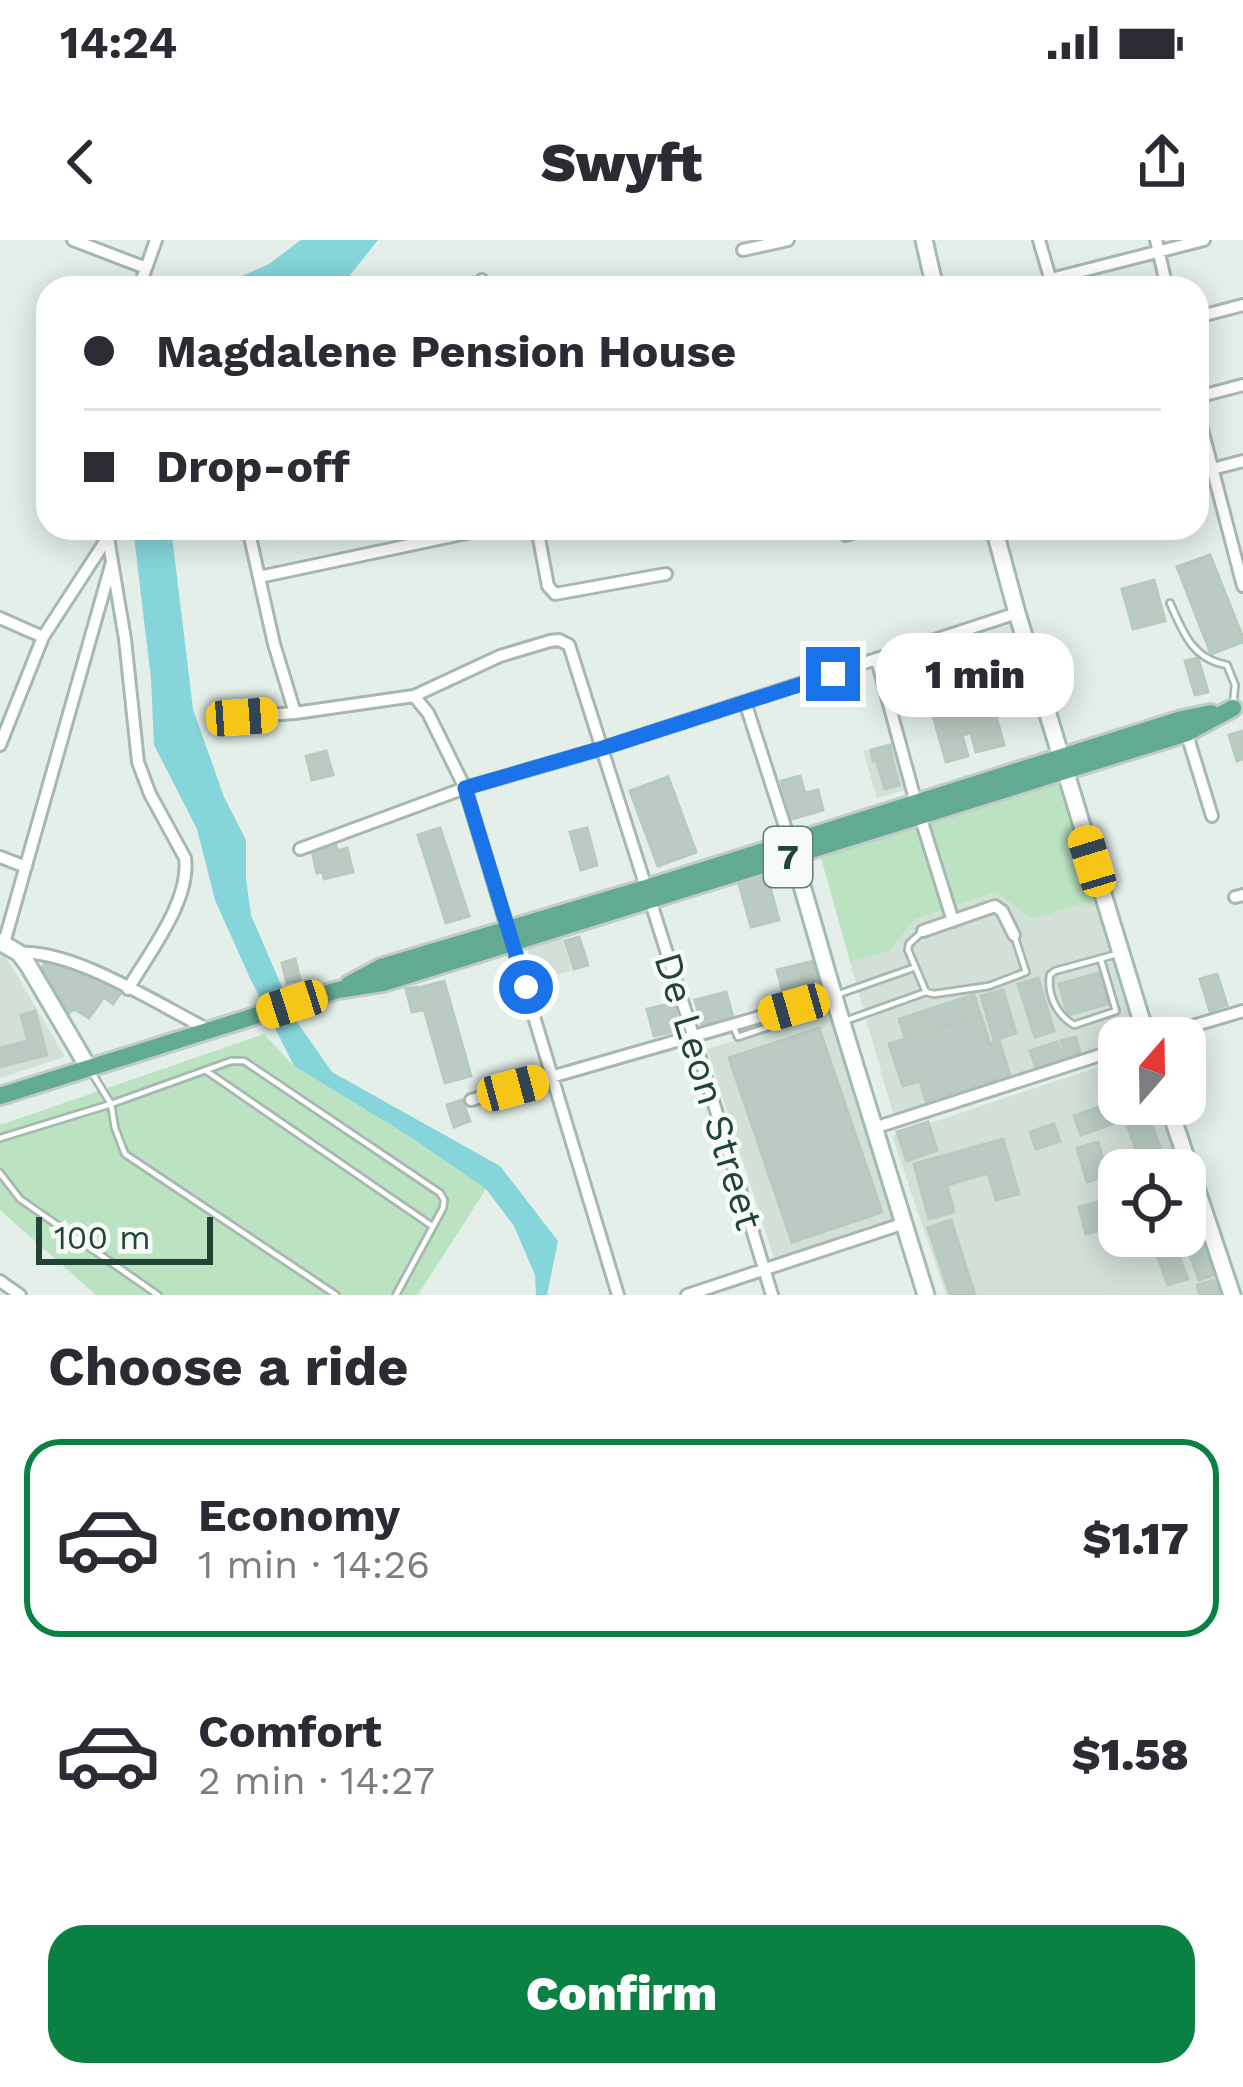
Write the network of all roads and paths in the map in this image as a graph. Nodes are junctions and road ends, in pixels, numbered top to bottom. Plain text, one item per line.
1 (73, 240) edge
2 (156, 240) edge
3 (788, 240) edge
4 (924, 240) edge
5 (1040, 240) edge
6 (1204, 240) edge
7 (1157, 246) edge
8 (743, 250) dead end
9 (146, 268) junction
10 (143, 276) edge
11 (932, 276) edge
12 (1050, 276) edge
13 (1074, 276) edge
14 (1164, 276) edge
15 (1243, 305) edge
16 (1209, 314) edge
17 (1243, 385) edge
18 (1209, 394) edge
19 (1243, 460) edge
20 (1209, 461) edge
21 (1211, 469) junction
22 (104, 540) edge
23 (109, 540) edge
24 (251, 540) edge
25 (433, 540) edge
26 (539, 540) edge
27 (997, 540) edge
28 (112, 562) junction
29 (1241, 571) edge
30 (666, 574) dead end
31 (259, 577) junction
32 (1243, 586) edge
33 (1170, 603) dead end
34 (1017, 613) junction
35 (0, 618) edge
36 (43, 638) junction
37 (877, 660) junction
38 (414, 696) junction
39 (745, 703) junction
40 (1238, 706) edge
41 (295, 713) junction
42 (242, 717) dead end
43 (1185, 726) junction
44 (0, 745) edge
45 (603, 748) junction
46 (1062, 764) junction
47 (465, 788) junction
48 (918, 810) junction
49 (1212, 816) dead end
50 (300, 849) dead end
51 (792, 849) junction
52 (0, 857) edge
53 (26, 867) junction
54 (648, 894) junction
55 (953, 921) junction
56 (923, 931) joint
57 (1014, 934) joint
58 (510, 936) junction
59 (8, 946) edge
60 (1120, 953) junction
61 (1101, 960) junction
62 (913, 968) junction
63 (128, 989) junction
64 (926, 992) junction
65 (833, 996) junction
66 (1243, 1011) edge
67 (1142, 1017) edge
68 (1206, 1022) edge
69 (842, 1023) junction
70 (209, 1030) junction
71 (694, 1035) junction
72 (1098, 1055) edge
73 (88, 1067) junction
74 (205, 1070) junction
75 (554, 1077) junction
76 (0, 1096) edge
77 (471, 1100) dead end
78 (111, 1104) junction
79 (1175, 1125) edge
80 (874, 1128) junction
81 (0, 1138) edge
82 (0, 1173) edge
83 (902, 1224) junction
84 (432, 1226) junction
85 (763, 1268) junction
86 (0, 1281) edge
87 (20, 1295) edge
88 (158, 1295) edge
89 (336, 1295) edge
90 (396, 1295) edge
91 (618, 1295) edge
92 (687, 1295) edge
93 (772, 1295) edge
94 (926, 1295) edge
95 (1232, 1295) edge

1 - 9 street
2 - 9 street
3 - 8 street
4 - 11 street
5 - 12 street
6 - 7 street
7 - 13 street
7 - 14 street
9 - 10 street
15 - 16 street
17 - 18 street
19 - 21 street
20 - 21 street
21 - 29 street
22 - 36 street
23 - 28 street
24 - 31 street
25 - 31 street
26 - 30 street
27 - 34 street
28 - 53 street
28 - 63 street
29 - 32 street
31 - 41 street
33 - 40 lane
34 - 37 street
34 - 46 street
35 - 36 street
36 - 44 street
37 - 39 street
37 - 48 street
38 - 41 street
38 - 45 street, De Leon Street
38 - 47 street
39 - 45 street
39 - 51 street
40 - 43 main road, 7
41 - 42 street
43 - 46 main road, 7
43 - 49 street
45 - 47 street
45 - 54 street, De Leon Street
46 - 48 main road, 7
46 - 60 street
47 - 50 street
47 - 58 street
48 - 51 main road, 7
48 - 55 street
51 - 54 main road, 7
51 - 65 street
52 - 53 street
53 - 59 street
54 - 58 main road, 7
54 - 71 street, De Leon Street
55 - 56 street
55 - 57 street
56 - 62 lane
57 - 64 lane
58 - 70 main road, 7
58 - 75 street
59 - 63 street
59 - 73 street
60 - 61 lane
60 - 67 street
61 - 61 lane
62 - 64 lane
62 - 65 lane
63 - 70 street
64 - 69 lane
65 - 69 street
65 - 71 street
66 - 68 street
69 - 80 street
70 - 73 main road, 7
71 - 75 street
71 - 85 street, De Leon Street
72 - 80 street
73 - 76 main road, 7
73 - 78 lane
74 - 78 lane
74 - 84 lane
74 - 84 lane
75 - 77 street
75 - 91 street
78 - 81 lane
78 - 89 lane
79 - 95 street
80 - 83 street
82 - 88 lane
83 - 85 street
83 - 94 street
84 - 90 lane
85 - 92 street
85 - 93 street, De Leon Street
86 - 87 street

